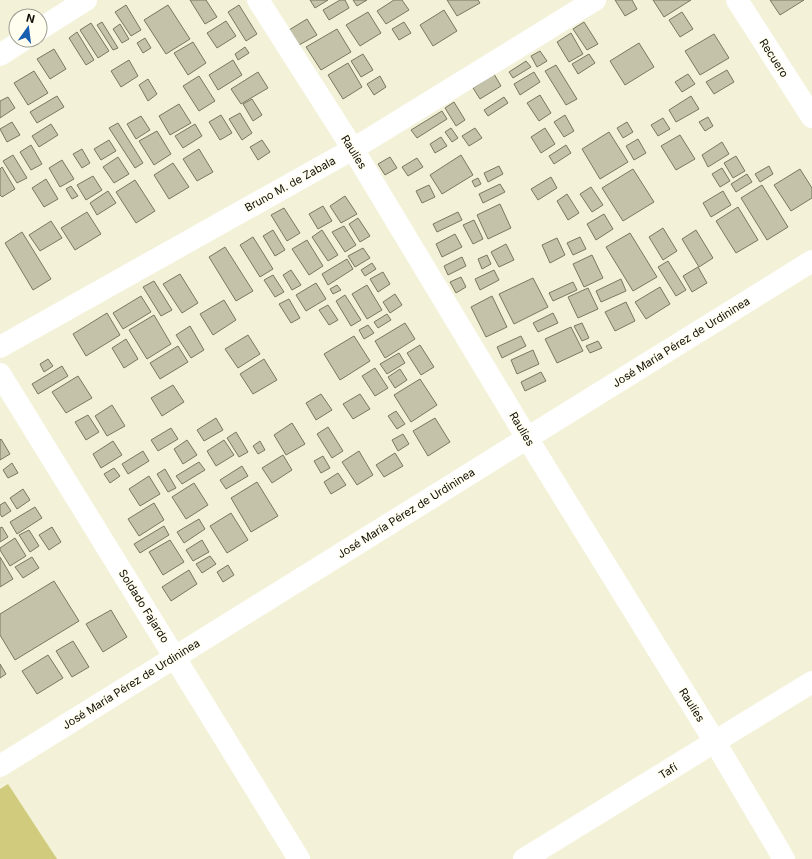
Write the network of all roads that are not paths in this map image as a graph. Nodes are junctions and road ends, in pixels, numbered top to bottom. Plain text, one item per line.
1 (86, 0) edge
2 (258, 0) edge
3 (595, 0) edge
4 (737, 0) edge
5 (48, 24) edge
6 (11, 48) edge
7 (0, 55) edge
8 (812, 117) edge
9 (352, 149) junction
10 (812, 261) edge
11 (0, 347) edge
12 (0, 374) edge
13 (527, 438) junction
14 (175, 656) junction
15 (812, 682) edge
16 (715, 742) junction
17 (0, 766) edge
18 (299, 859) edge
19 (524, 859) edge
20 (784, 859) edge

1 - 5 street
2 - 9 street, Raulíes
3 - 9 street, Bruno M. de Zabala
4 - 8 street, Recuero
6 - 7 street
9 - 11 street, Bruno M. de Zabala
9 - 13 street, Raulíes
10 - 13 street, José María Pérez de Urdininea
12 - 14 street, Soldado Fajardo
13 - 14 street, José María Pérez de Urdininea
13 - 16 street, Raulíes
14 - 17 street, José María Pérez de Urdininea
14 - 18 street, Soldado Fajardo
15 - 16 street, Tafí
16 - 19 street, Tafí
16 - 20 street, Raulíes

